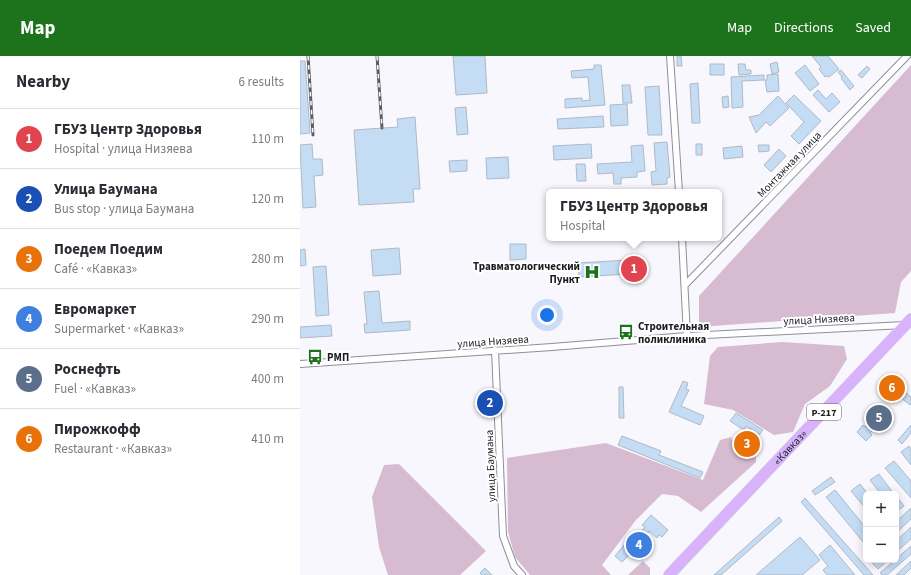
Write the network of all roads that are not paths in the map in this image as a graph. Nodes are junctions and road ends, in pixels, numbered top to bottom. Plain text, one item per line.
1 (670, 56) edge
2 (907, 56) edge
3 (679, 189) edge
4 (682, 241) edge
5 (685, 285) junction
6 (908, 322) edge
7 (687, 336) junction
8 (495, 350) junction
9 (300, 364) edge
10 (522, 575) edge
11 (669, 575) edge

1 - 3 street
2 - 5 street, Монтажная улица
4 - 5 street
5 - 7 street
6 - 7 street, улица Низяева
6 - 11 highway, «Кавказ» / Р-217
7 - 8 street, улица Низяева
8 - 9 street, улица Низяева
8 - 10 street, улица Баумана

